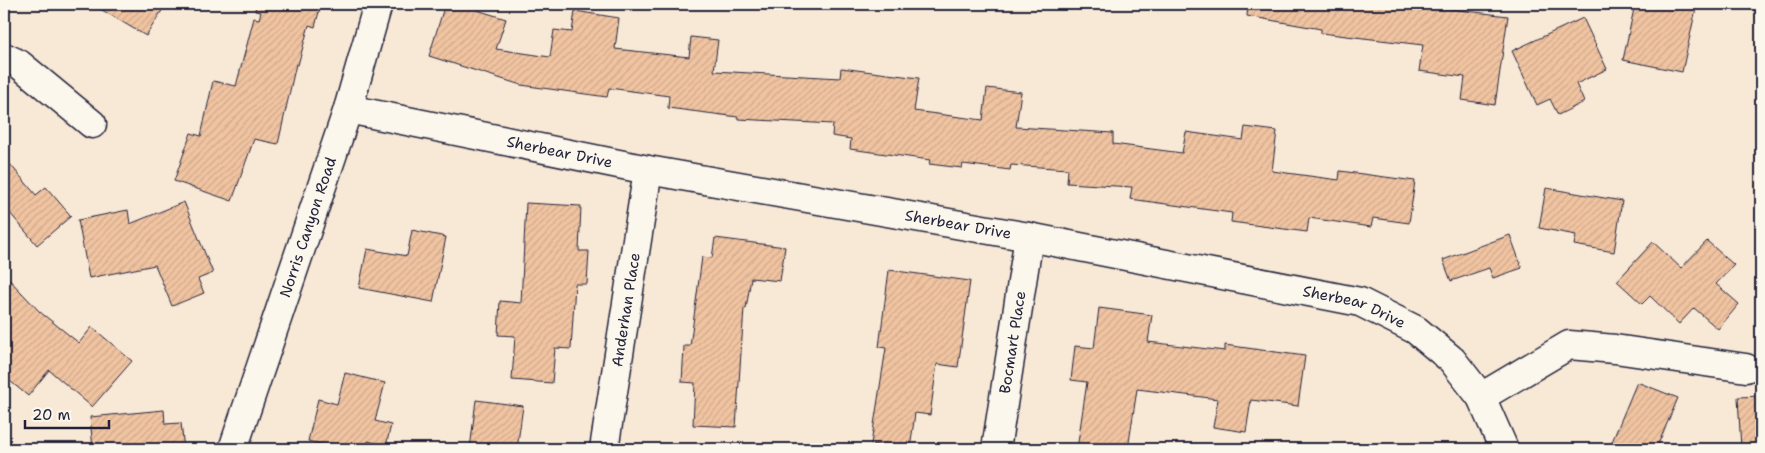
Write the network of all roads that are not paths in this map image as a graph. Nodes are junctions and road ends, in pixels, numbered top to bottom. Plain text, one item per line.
1 (378, 4) edge
2 (4, 57) edge
3 (348, 109) junction
4 (92, 124) dead end
5 (648, 170) junction
6 (1029, 237) junction
7 (1746, 368) dead end
8 (1482, 397) junction
9 (233, 449) edge
10 (604, 449) edge
11 (996, 449) edge
12 (1504, 449) edge

1 - 3 street, Norris Canyon Road
2 - 4 street
3 - 5 street, Sherbear Drive
3 - 9 street, Norris Canyon Road
5 - 6 street, Sherbear Drive
5 - 10 street, Anderhan Place
6 - 8 street, Sherbear Drive
6 - 11 street, Bocmart Place
7 - 8 street
8 - 12 street, Sherbear Drive

